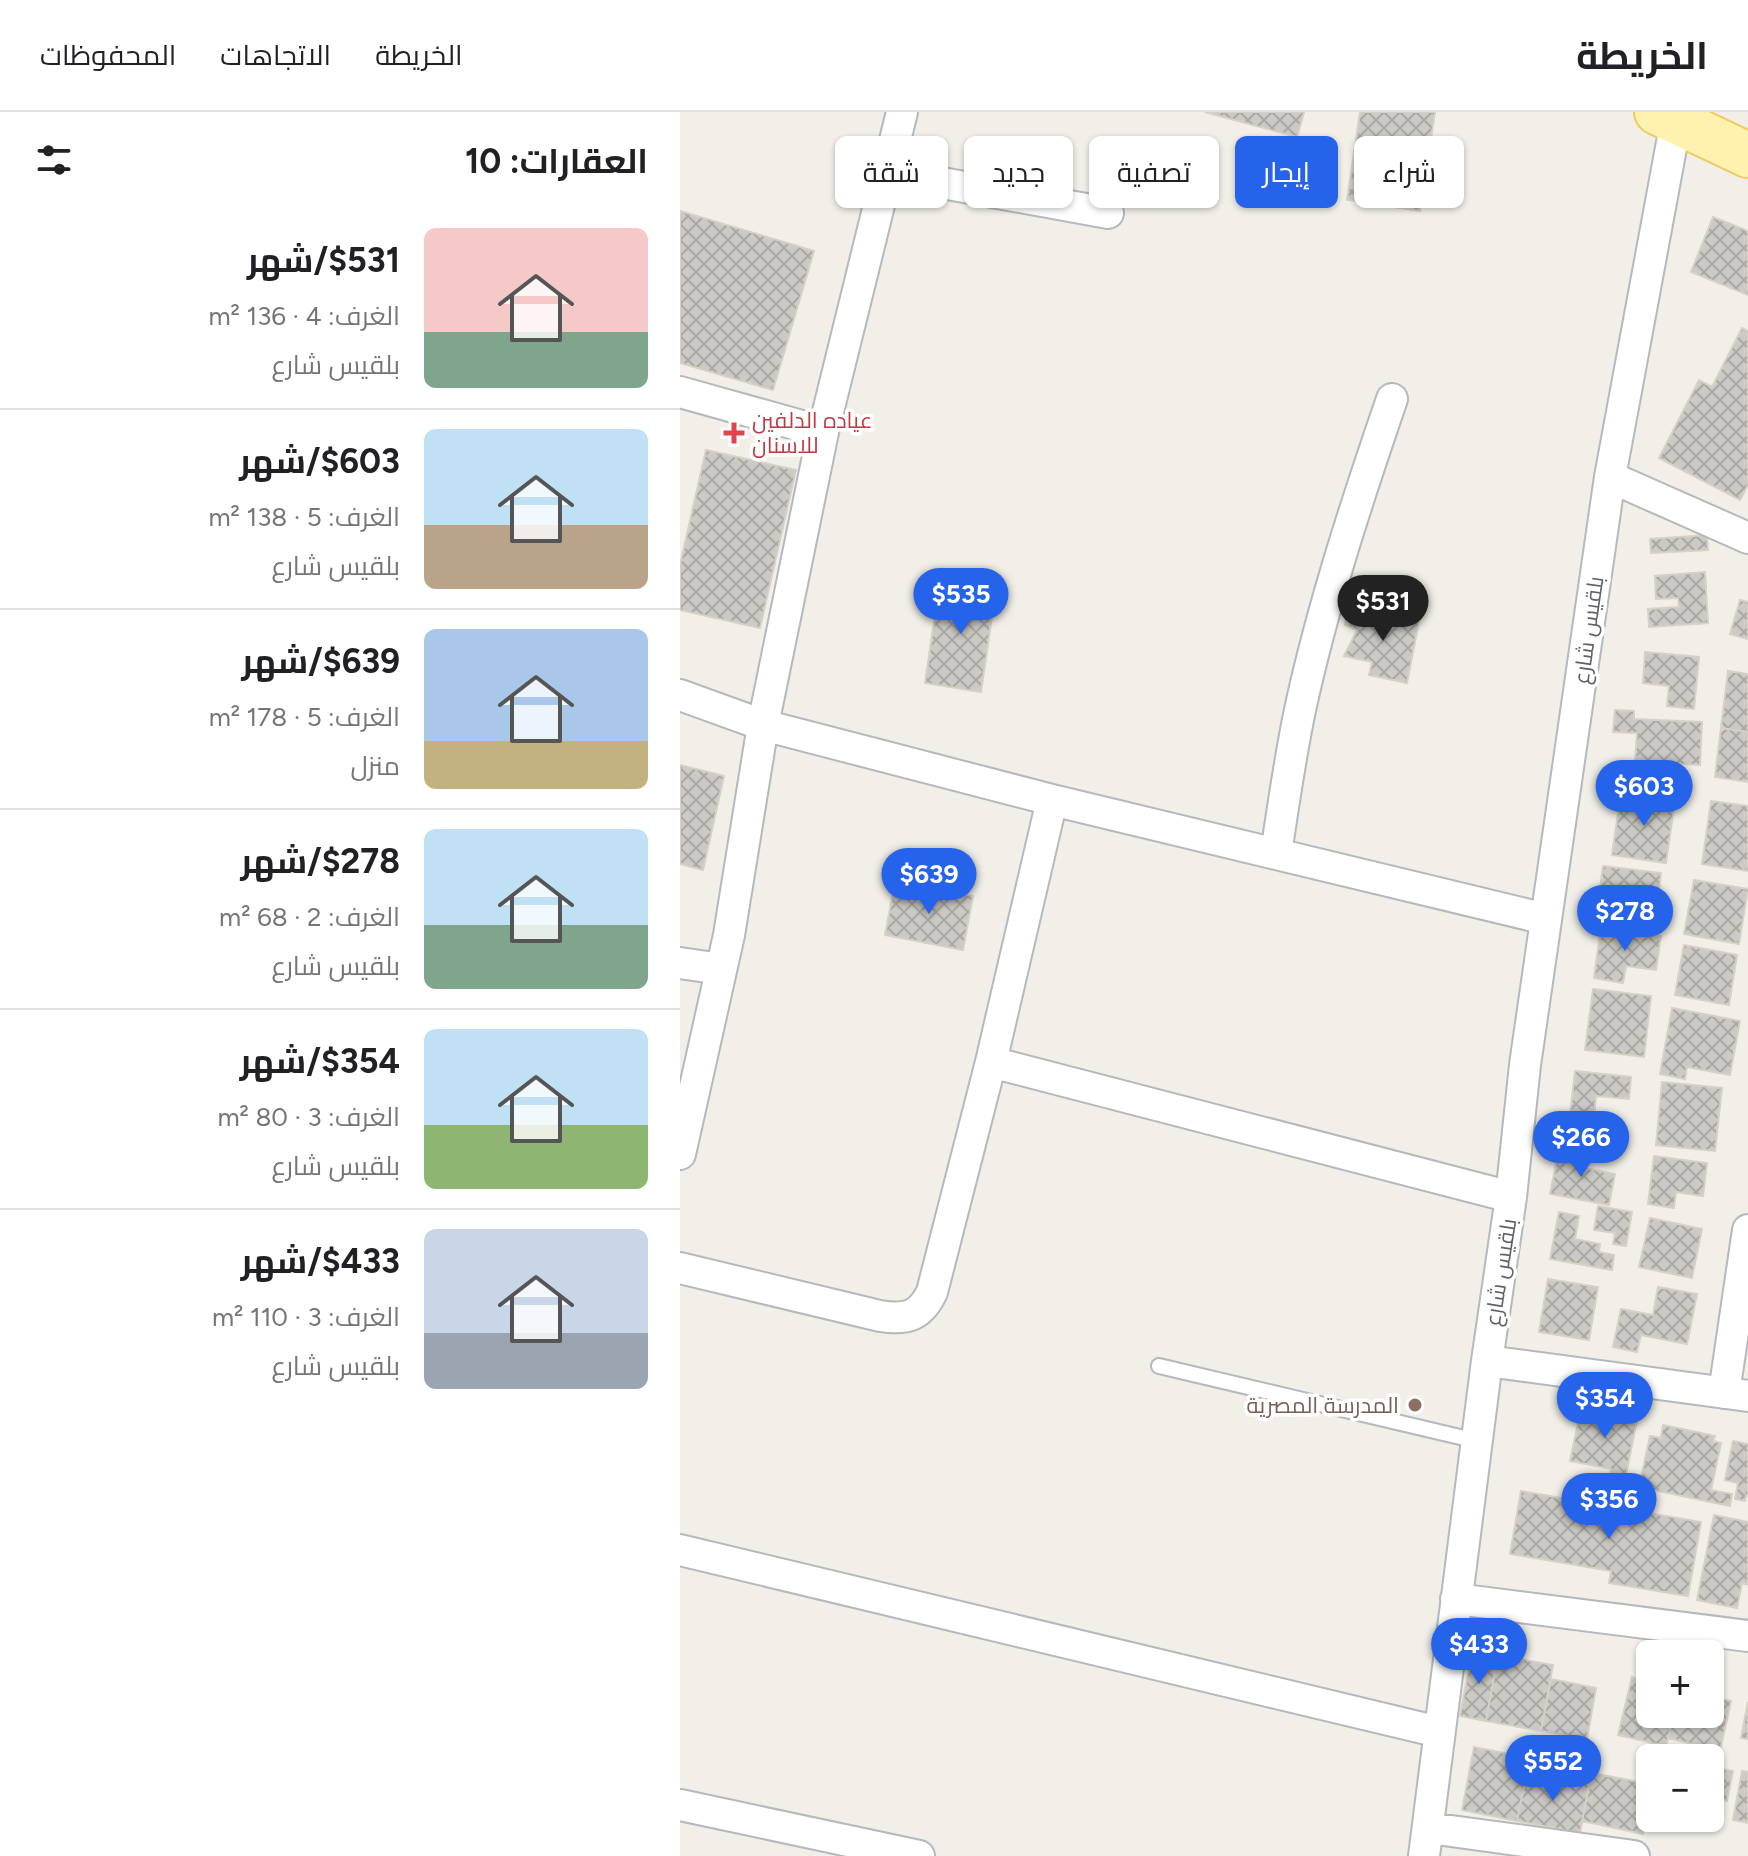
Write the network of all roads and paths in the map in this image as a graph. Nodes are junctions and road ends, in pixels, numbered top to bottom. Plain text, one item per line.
1 (902, 112) edge
2 (1666, 116) edge
3 (896, 136) edge
4 (1748, 155) edge
5 (948, 184) edge
6 (878, 208) edge
7 (1108, 213) dead end
8 (680, 392) edge
9 (1392, 399) dead end
10 (823, 432) junction
11 (1610, 477) junction
12 (1748, 538) edge
13 (680, 695) edge
14 (763, 725) junction
15 (1052, 800) junction
16 (1276, 854) junction
17 (1546, 919) junction
18 (680, 963) edge
19 (721, 969) junction
20 (991, 1062) junction
21 (680, 1154) edge
22 (1511, 1197) junction
23 (1748, 1230) edge
24 (680, 1268) edge
25 (1487, 1361) junction
26 (1159, 1366) dead end
27 (1736, 1394) edge
28 (1477, 1441) junction
29 (680, 1550) edge
30 (1456, 1599) junction
31 (1748, 1636) edge
32 (1439, 1732) junction
33 (680, 1805) edge
34 (1426, 1842) edge
35 (919, 1856) edge
36 (1634, 1856) edge

1 - 3 street
2 - 4 main road
2 - 11 street, بلقيس شارع
5 - 7 street
6 - 10 street
8 - 10 street
9 - 16 street
10 - 14 street
11 - 12 street
11 - 17 street, بلقيس شارع
13 - 14 street
14 - 15 street
14 - 19 street
15 - 16 street
15 - 20 street
16 - 17 street
17 - 22 street, بلقيس شارع
18 - 19 street
19 - 21 street
20 - 22 street
20 - 24 street
22 - 25 street, بلقيس شارع
23 - 27 street
25 - 27 street
25 - 28 street, بلقيس شارع
26 - 28 lane
28 - 30 street, بلقيس شارع
29 - 32 street
30 - 31 street
30 - 32 street, بلقيس شارع
32 - 34 street, بلقيس شارع
33 - 35 street
34 - 36 street

